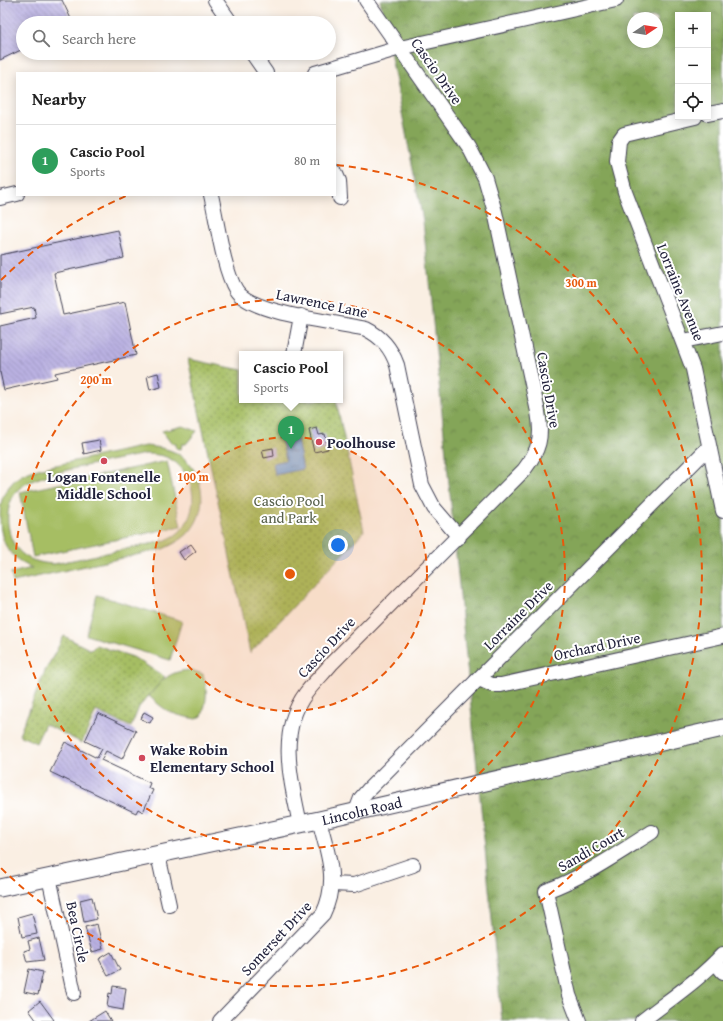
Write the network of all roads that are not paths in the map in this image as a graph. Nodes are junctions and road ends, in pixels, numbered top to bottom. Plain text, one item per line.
1 (215, 0) edge
2 (366, 0) edge
3 (616, 0) edge
4 (581, 4) edge
5 (226, 16) edge
6 (400, 48) junction
7 (257, 60) edge
8 (265, 72) edge
9 (318, 72) edge
10 (723, 111) edge
11 (711, 113) edge
12 (682, 120) edge
13 (336, 174) edge
14 (16, 194) edge
15 (211, 196) edge
16 (0, 198) edge
17 (340, 198) dead end
18 (301, 316) junction
19 (723, 333) edge
20 (683, 342) junction
21 (295, 351) edge
22 (709, 447) junction
23 (723, 511) edge
24 (459, 537) junction
25 (723, 636) edge
26 (479, 679) junction
27 (723, 728) edge
28 (356, 811) junction
29 (319, 820) junction
30 (300, 824) junction
31 (652, 832) dead end
32 (158, 855) junction
33 (413, 865) dead end
34 (49, 877) junction
35 (332, 884) junction
36 (0, 888) edge
37 (169, 906) dead end
38 (720, 963) edge
39 (74, 993) dead end
40 (220, 1021) edge
41 (579, 1021) edge
42 (642, 1021) edge

1 - 5 street
2 - 6 street, Cascio Drive
3 - 4 street
4 - 6 street
6 - 9 street
6 - 24 street, Cascio Drive
7 - 8 street
10 - 11 street
12 - 20 street, Lorraine Avenue
13 - 17 street
14 - 16 street
15 - 18 street, Lawrence Lane
18 - 21 street
18 - 24 street, Lawrence Lane
19 - 20 street
20 - 22 street, Lorraine Avenue
22 - 23 street, Lorraine Avenue
22 - 26 street, Lorraine Drive
24 - 30 street, Cascio Drive
25 - 26 street, Orchard Drive
26 - 28 street, Lorraine Drive
27 - 28 main road, Lincoln Road
28 - 29 main road, Lincoln Road
29 - 30 main road, Lincoln Road
29 - 35 street, Somerset Drive
30 - 32 main road, Lincoln Road
31 - 41 street, Sandi Court
32 - 34 main road, Lincoln Road
32 - 37 street
33 - 35 street
34 - 36 main road, Lincoln Road
34 - 39 street, Bea Circle
35 - 40 street, Somerset Drive
38 - 42 street

